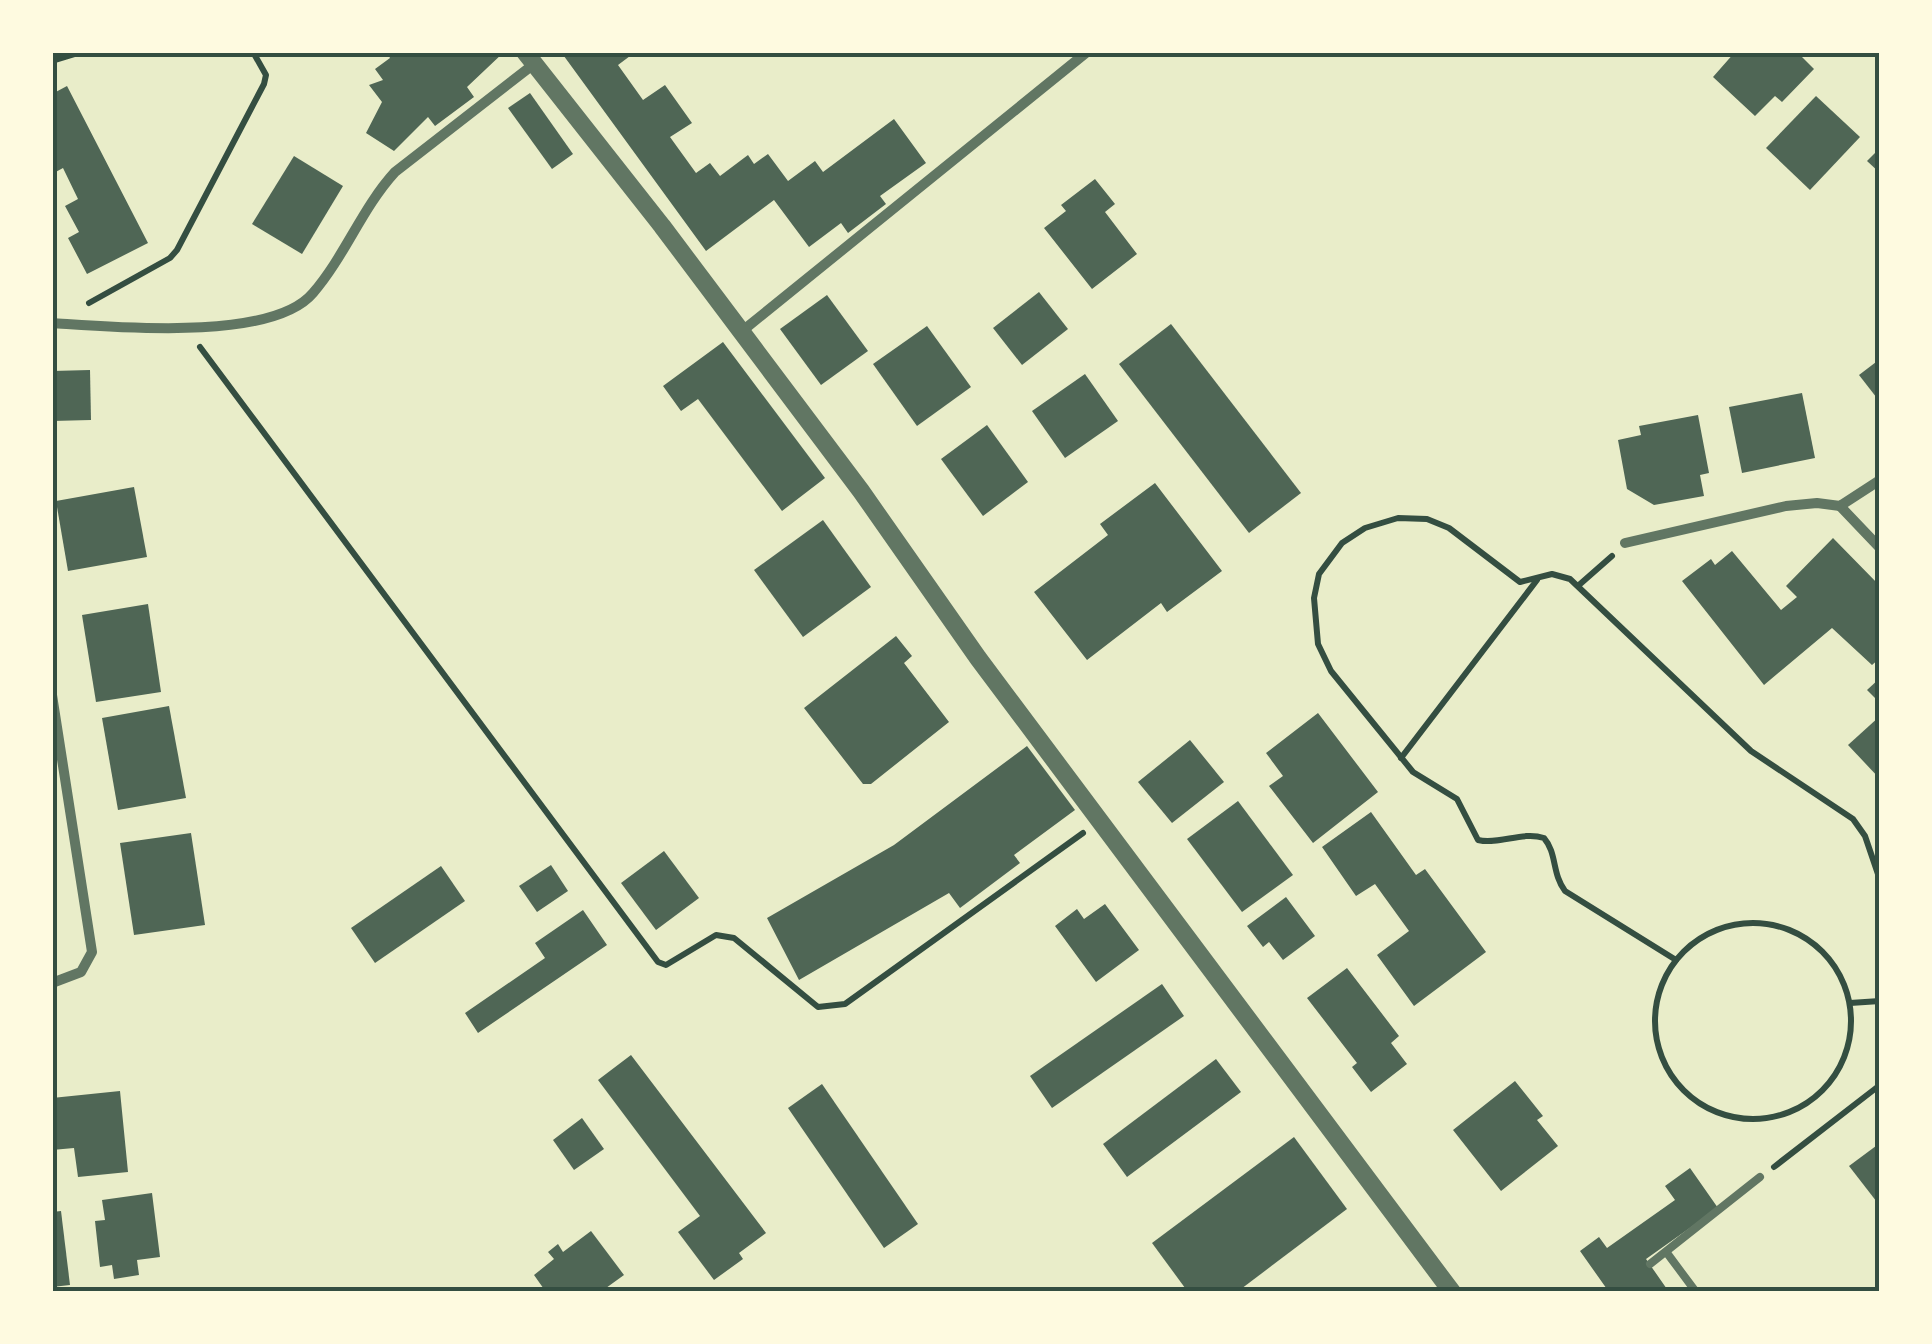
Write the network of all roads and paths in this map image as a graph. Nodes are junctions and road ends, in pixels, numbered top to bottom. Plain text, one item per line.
1 (188, 52) edge
2 (253, 52) edge
3 (1087, 52) edge
4 (530, 58) edge
5 (52, 62) edge
6 (55, 320) edge
7 (184, 326) junction
8 (741, 332) junction
9 (1880, 480) edge
10 (1840, 506) junction
11 (1625, 543) joint
12 (1880, 548) edge
13 (1538, 579) junction
14 (1579, 585) junction
15 (52, 695) edge
16 (1401, 758) junction
17 (1100, 820) junction
18 (1880, 880) edge
19 (1676, 960) junction
20 (52, 984) edge
21 (1880, 1001) edge
22 (1850, 1002) junction
23 (1880, 1085) edge
24 (1760, 1177) joint
25 (1667, 1252) junction
26 (1650, 1264) dead end
27 (1452, 1292) edge
28 (1696, 1292) edge

1 - 5 path
2 - 6 path
3 - 8 street
4 - 7 street
4 - 8 street
6 - 7 street
7 - 17 path
8 - 17 street
9 - 10 street
10 - 11 street
10 - 12 street
11 - 14 path
13 - 14 path
13 - 16 path
13 - 16 path
14 - 18 path
15 - 20 street
16 - 19 path
17 - 27 street
19 - 22 path
19 - 22 path
21 - 22 path
23 - 24 path
24 - 25 lane
25 - 26 lane
25 - 28 lane

